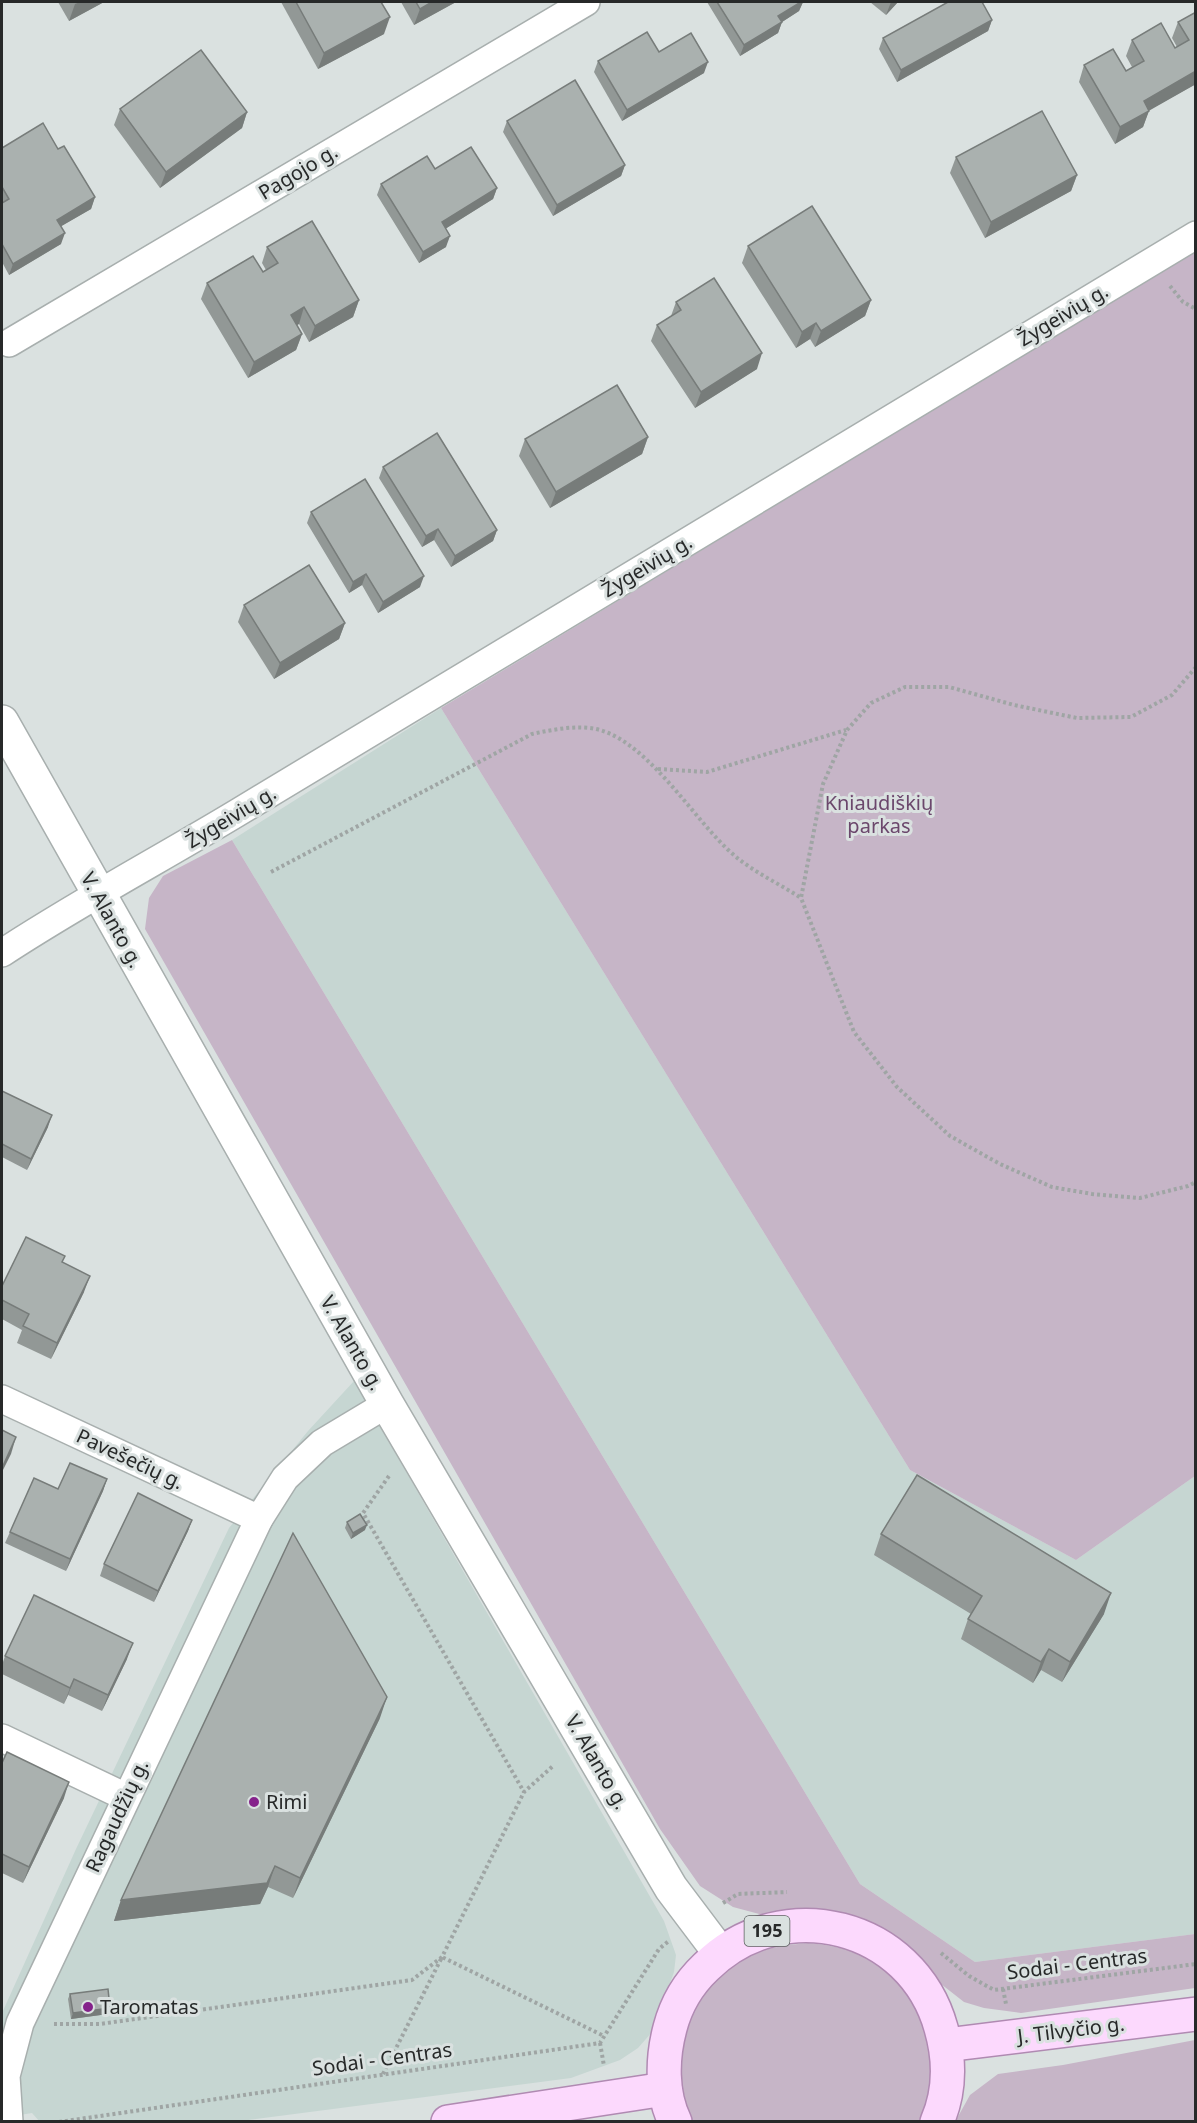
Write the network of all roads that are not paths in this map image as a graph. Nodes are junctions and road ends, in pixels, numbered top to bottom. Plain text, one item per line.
1 (586, 2) edge
2 (1196, 235) edge
3 (9, 343) dead end
4 (2, 722) edge
5 (98, 895) junction
6 (2, 953) edge
7 (2, 1399) edge
8 (387, 1404) junction
9 (259, 1519) junction
10 (2, 1738) edge
11 (126, 1797) junction
12 (720, 1953) junction
13 (1196, 2014) edge
14 (946, 2045) junction
15 (665, 2089) junction
16 (9, 2121) edge
17 (448, 2121) edge
18 (675, 2121) edge
19 (937, 2121) edge

1 - 3 street, Pagojo g.
2 - 5 street, Žygeivių g.
4 - 5 main road, V. Alanto g.
5 - 6 street, Žygeivių g.
5 - 8 main road, V. Alanto g.
7 - 9 street, Pavešečių g.
8 - 9 street, Ragaudžių g.
8 - 12 main road, V. Alanto g.
9 - 11 street, Ragaudžių g.
10 - 11 street
11 - 16 street, Ragaudžių g.
12 - 14 main road, 195
12 - 15 main road, 195
13 - 14 main road, J. Tilvyčio g.
14 - 19 main road, 195
15 - 17 main road
15 - 18 main road, 195

